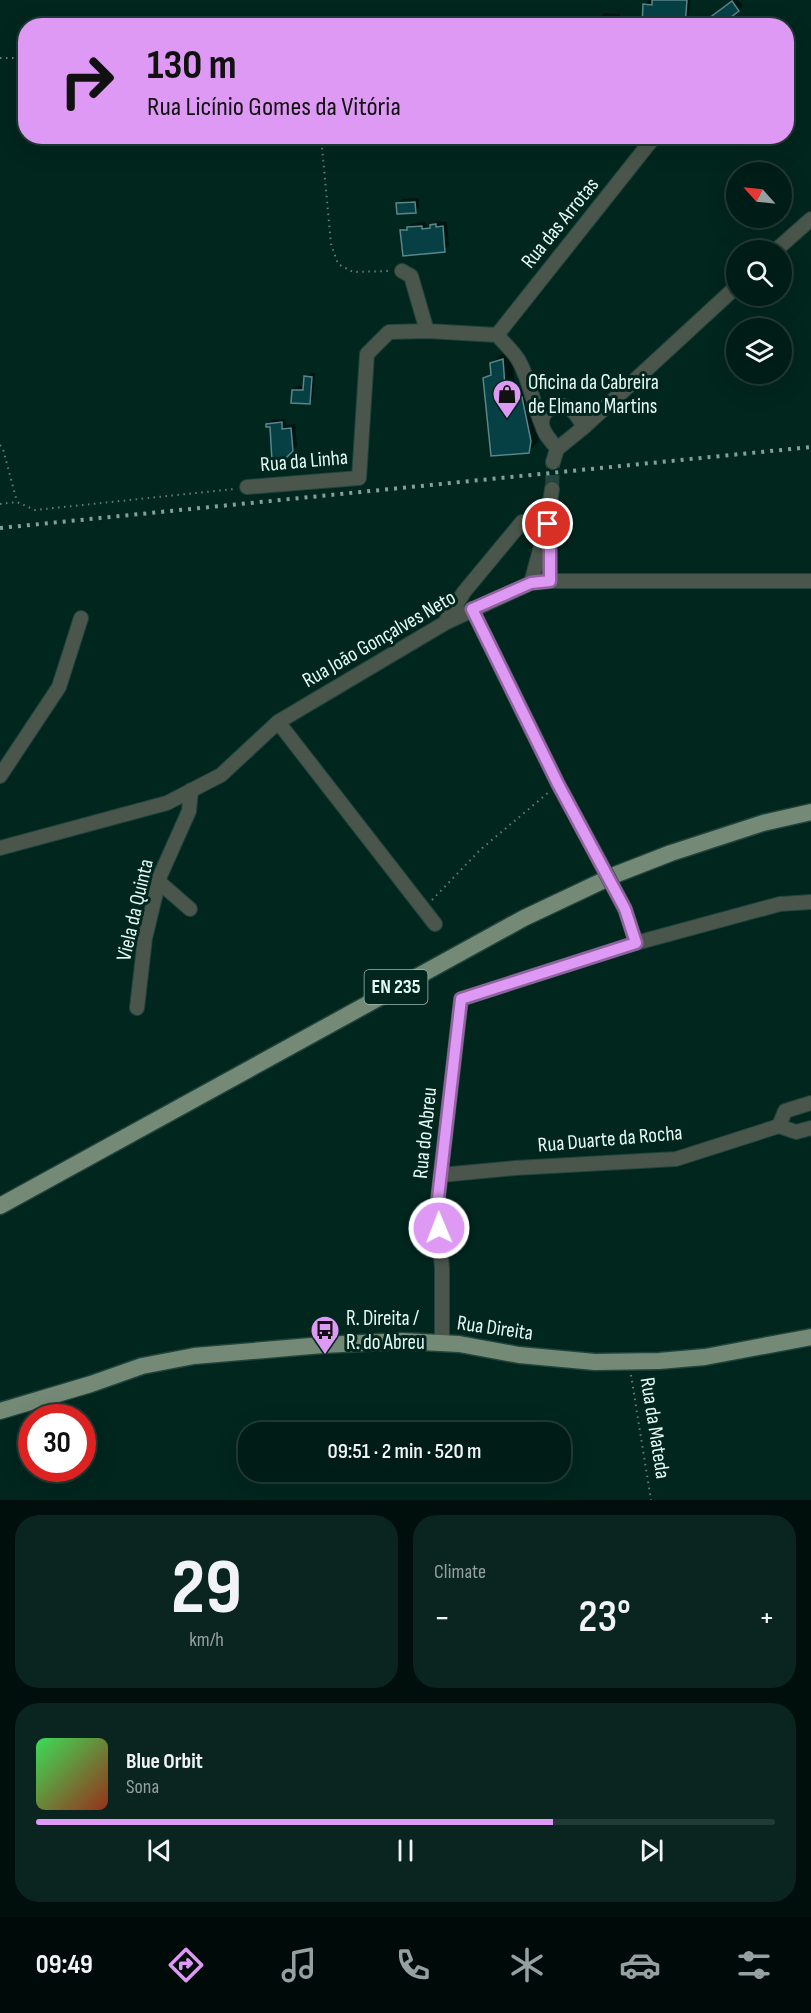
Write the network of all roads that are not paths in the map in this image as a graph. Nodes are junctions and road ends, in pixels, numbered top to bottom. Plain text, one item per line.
1 (649, 144) edge
2 (811, 219) edge
3 (787, 240) edge
4 (402, 271) road end
5 (726, 296) edge
6 (427, 331) junction
7 (497, 335) junction
8 (530, 389) junction
9 (554, 406) junction
10 (542, 425) junction
11 (584, 427) junction
12 (557, 448) junction
13 (553, 462) tunnel mouth
14 (247, 487) road end
15 (552, 489) tunnel mouth
16 (522, 522) dead end
17 (548, 524) junction
18 (550, 581) junction
19 (811, 581) edge
20 (531, 583) junction
21 (472, 609) junction
22 (81, 618) dead end
23 (445, 623) junction
24 (279, 723) junction
25 (0, 776) edge
26 (191, 790) junction
27 (811, 812) edge
28 (0, 848) edge
29 (159, 882) junction
30 (811, 902) edge
31 (190, 909) dead end
32 (435, 924) dead end
33 (636, 943) junction
34 (137, 1008) dead end
35 (811, 1103) edge
36 (779, 1126) junction
37 (811, 1128) edge
38 (441, 1175) junction
39 (0, 1206) edge
40 (811, 1337) edge
41 (442, 1343) junction
42 (0, 1411) edge

1 - 7 street, Rua das Arrotas
2 - 3 street
4 - 6 street
5 - 11 street
6 - 7 street, Rua da Linha
6 - 14 street, Rua da Linha
7 - 8 street
8 - 9 street
8 - 10 street
9 - 10 street
9 - 11 street
10 - 12 street
11 - 12 street
12 - 13 street
15 - 17 street
16 - 23 street
17 - 18 street
17 - 20 street
18 - 19 street, Rua João Gonçalves Neto
18 - 20 street, Rua João Gonçalves Neto
20 - 21 street, Rua João Gonçalves Neto
21 - 23 street, Rua João Gonçalves Neto
21 - 33 street, bridge
22 - 25 street
23 - 24 street, Rua João Gonçalves Neto
24 - 26 street, Rua João Gonçalves Neto
24 - 32 street
26 - 28 street, Rua João Gonçalves Neto
26 - 29 street, Viela da Quinta
27 - 39 main road, EN 235
29 - 31 street
29 - 34 street, Viela da Quinta
30 - 33 street
33 - 38 street, Rua do Abreu
35 - 36 street
36 - 37 street
36 - 38 street, Rua Duarte da Rocha
38 - 41 street, Rua do Abreu
40 - 41 main road, Rua Direita
41 - 42 main road, Rua Direita

